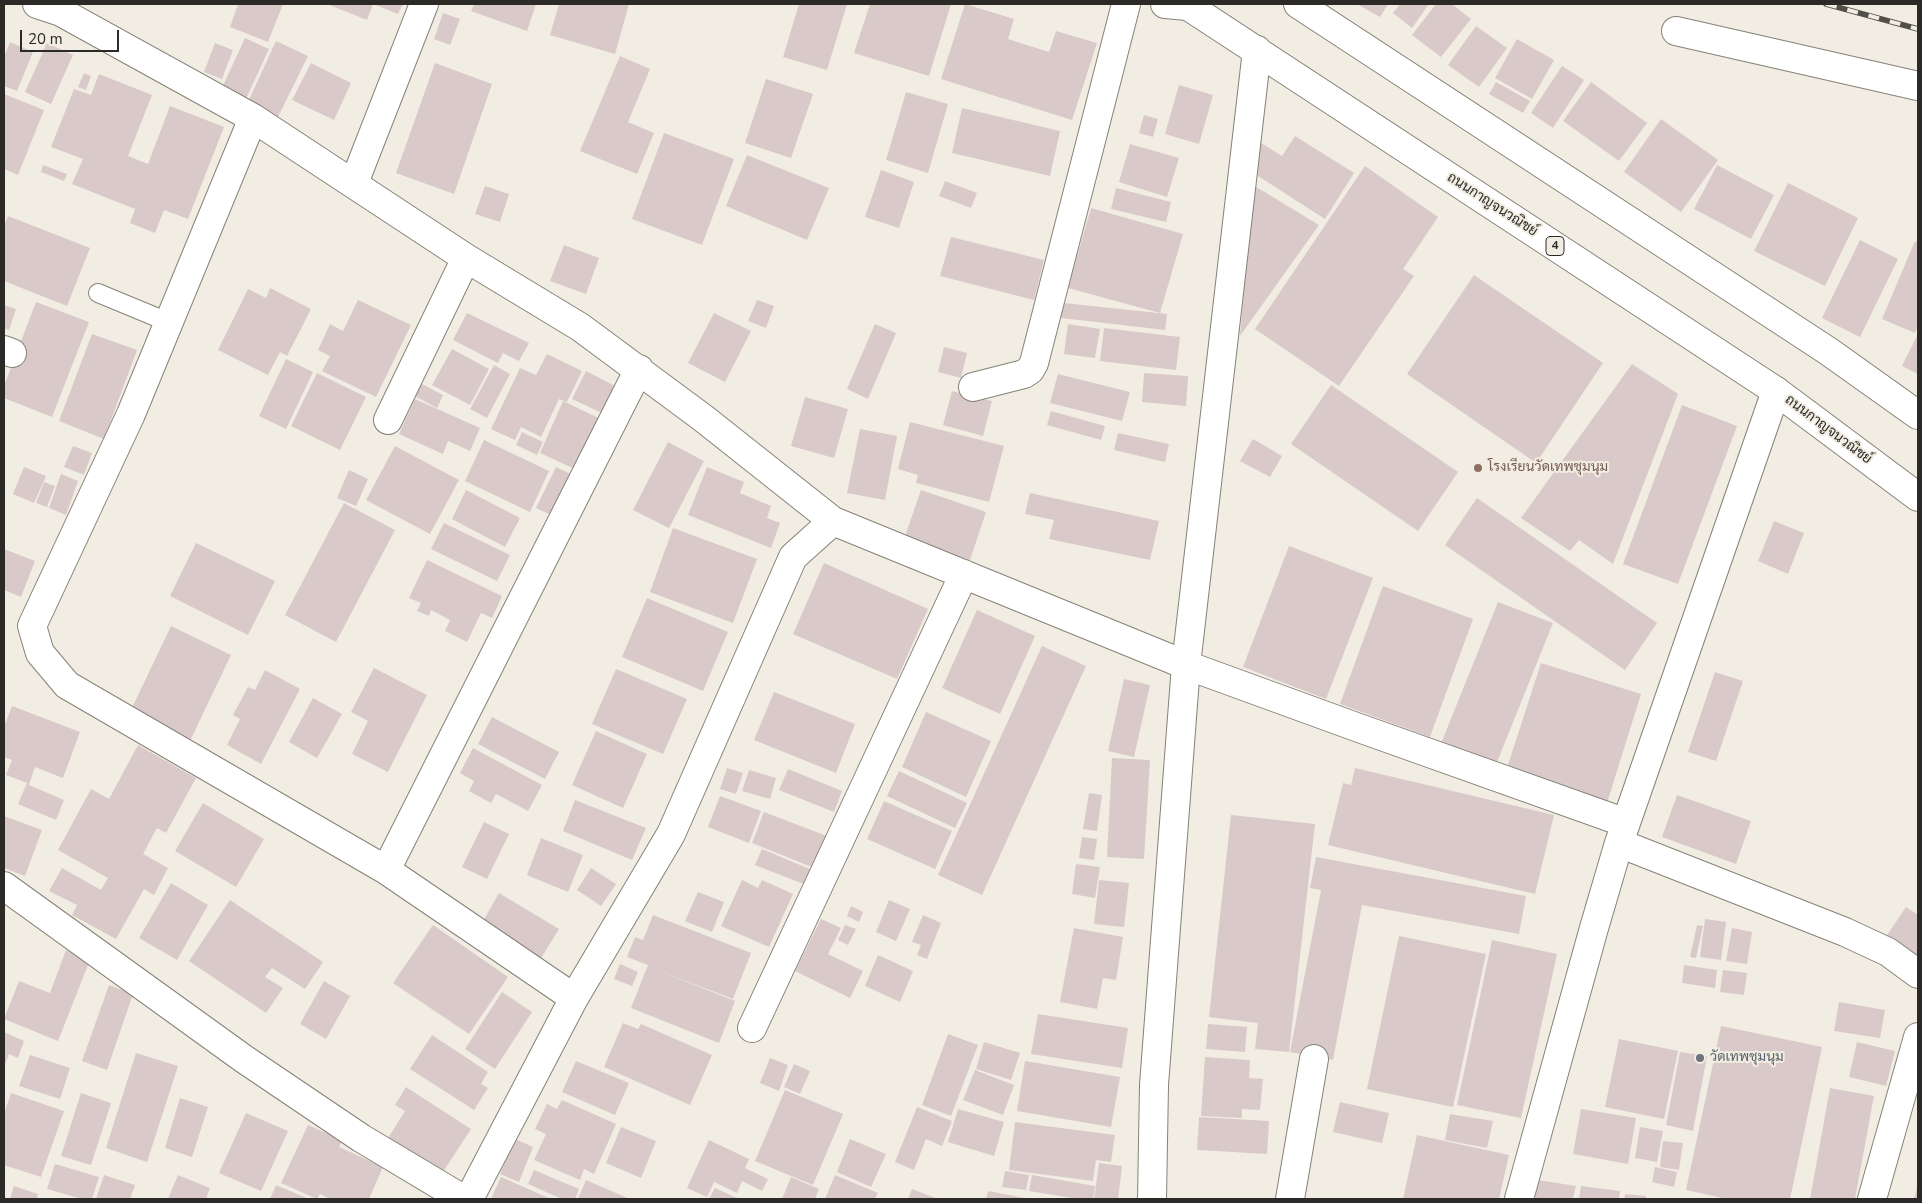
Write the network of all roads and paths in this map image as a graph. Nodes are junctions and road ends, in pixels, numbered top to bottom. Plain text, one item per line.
1 (37, 4) edge
2 (424, 4) edge
3 (1126, 4) edge
4 (1298, 4) edge
5 (1179, 5) edge
6 (1676, 31) dead end
7 (1257, 50) junction
8 (1918, 86) edge
9 (253, 118) junction
10 (354, 183) junction
11 (466, 258) junction
12 (98, 293) dead end
13 (168, 322) junction
14 (639, 369) junction
15 (973, 387) dead end
16 (1776, 391) junction
17 (1918, 415) edge
18 (388, 420) dead end
19 (1918, 497) edge
20 (834, 522) junction
21 (964, 574) junction
22 (1186, 665) junction
23 (1623, 833) junction
24 (386, 870) junction
25 (4, 886) edge
26 (1918, 974) edge
27 (574, 998) junction
28 (752, 1028) dead end
29 (1918, 1037) edge
30 (1314, 1059) dead end
31 (463, 1199) edge
32 (469, 1199) edge
33 (1152, 1199) edge
34 (1290, 1199) edge
35 (1519, 1199) edge
36 (1872, 1199) edge

1 - 9 main road
2 - 10 main road
3 - 15 main road
4 - 17 main road
5 - 7 main road, ถนนกาญจนวณิชย์ / 4
6 - 8 main road
7 - 16 main road, ถนนกาญจนวณิชย์ / 4
7 - 22 main road
9 - 10 main road
9 - 13 main road
10 - 11 main road
11 - 14 main road
11 - 18 main road
12 - 13 lane
13 - 24 main road
14 - 20 main road
14 - 24 main road
16 - 19 main road, ถนนกาญจนวณิชย์ / 4
16 - 23 main road
20 - 21 main road
20 - 27 main road
21 - 22 main road
21 - 28 main road
22 - 23 main road
22 - 33 main road
23 - 26 main road
23 - 35 main road
24 - 27 main road
25 - 31 main road
27 - 32 main road
29 - 36 main road
30 - 34 main road

